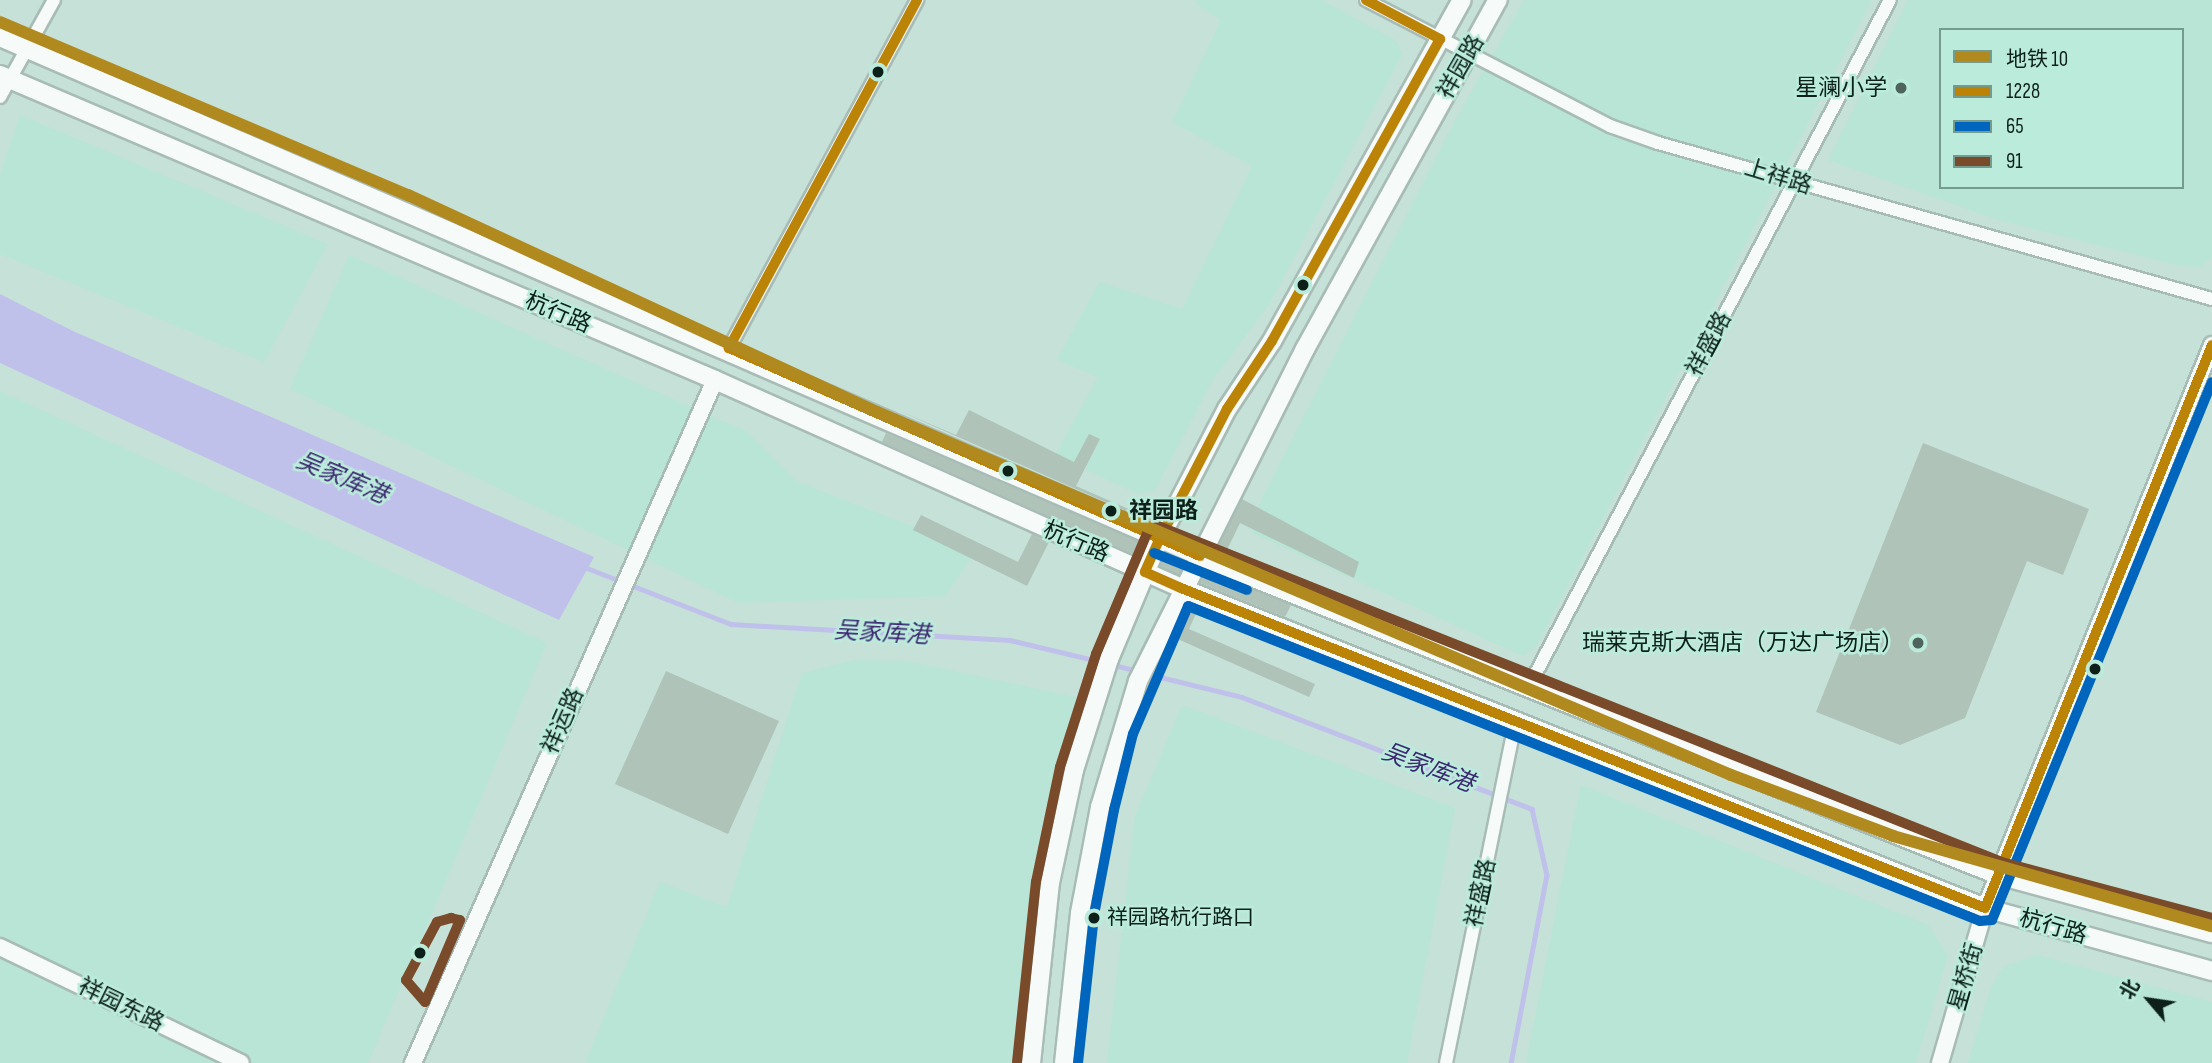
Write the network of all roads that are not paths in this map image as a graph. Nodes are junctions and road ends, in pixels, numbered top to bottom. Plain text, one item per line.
1 (54, 0) edge
2 (917, 0) edge
3 (1366, 0) edge
4 (1462, 0) edge
5 (1498, 0) edge
6 (1890, 0) edge
7 (0, 37) edge
8 (1440, 39) junction
9 (26, 47) junction
10 (1468, 54) junction
11 (4, 76) edge
12 (0, 97) edge
13 (1794, 182) junction
14 (2212, 299) edge
15 (2212, 345) edge
16 (729, 348) junction
17 (715, 380) junction
18 (1159, 540) junction
19 (1198, 555) junction
20 (1145, 572) junction
21 (1181, 588) junction
22 (1528, 688) junction
23 (1515, 723) junction
24 (1998, 875) junction
25 (1985, 908) junction
26 (2212, 933) edge
27 (0, 947) edge
28 (2212, 971) edge
29 (241, 1063) edge
30 (413, 1063) edge
31 (1031, 1063) edge
32 (1064, 1063) edge
33 (1446, 1063) edge
34 (1940, 1063) edge

1 - 9 street
2 - 16 street
3 - 8 street, 上祥路
4 - 8 main road, 祥园路
5 - 10 main road, 祥园路
6 - 13 street, 祥盛路
7 - 9 main road, 杭行路
8 - 10 street, 上祥路
8 - 18 main road, 祥园路
9 - 11 street
9 - 16 main road, 杭行路
10 - 13 street, 上祥路
10 - 19 main road, 祥园路
11 - 12 street
11 - 17 main road, 杭行路
13 - 14 street, 上祥路
13 - 22 street, 祥盛路
15 - 24 street, 星桥街
16 - 18 main road, 杭行路
17 - 20 main road, 杭行路
17 - 30 street, 祥运路
18 - 19 main road, 杭行路
18 - 20 main road, 祥园路
19 - 21 main road, 祥园路
19 - 22 main road, 杭行路
20 - 21 main road, 杭行路
20 - 31 main road, 祥园路
21 - 23 main road, 杭行路
21 - 32 main road, 祥园路
22 - 24 main road, 杭行路
23 - 25 main road, 杭行路
23 - 33 street, 祥盛路
24 - 25 street, 星桥街
24 - 26 main road, 杭行路
25 - 28 main road, 杭行路
25 - 34 street, 星桥街
27 - 29 street, 祥园东路

